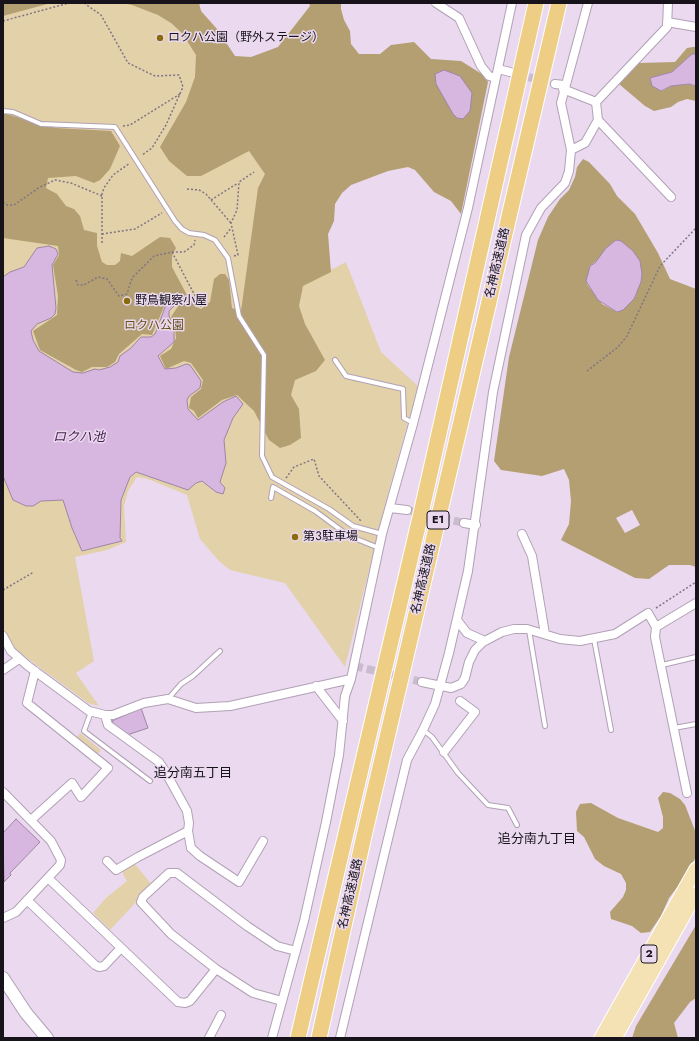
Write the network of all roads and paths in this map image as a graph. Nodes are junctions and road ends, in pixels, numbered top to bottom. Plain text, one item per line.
1 (69, 3) edge
2 (84, 3) edge
3 (436, 3) edge
4 (512, 3) edge
5 (536, 3) edge
6 (559, 3) edge
7 (588, 3) edge
8 (668, 3) edge
9 (57, 4) edge
10 (3, 22) edge
11 (668, 22) junction
12 (696, 27) edge
13 (498, 69) junction
14 (510, 72) tunnel mouth
15 (496, 78) junction
16 (555, 84) tunnel mouth
17 (564, 87) junction
18 (180, 94) junction
19 (596, 102) junction
20 (3, 111) edge
21 (598, 120) junction
22 (115, 127) junction
23 (571, 150) junction
24 (135, 160) junction
25 (254, 172) dead end
26 (239, 182) junction
27 (186, 189) dead end
28 (102, 196) junction
29 (671, 197) dead end
30 (211, 200) junction
31 (3, 202) edge
32 (168, 210) junction
33 (231, 222) junction
34 (231, 228) junction
35 (696, 228) edge
36 (102, 234) junction
37 (197, 234) junction
38 (224, 237) dead end
39 (102, 243) dead end
40 (172, 252) junction
41 (238, 255) dead end
42 (76, 280) dead end
43 (201, 307) dead end
44 (335, 360) dead end
45 (587, 371) dead end
46 (413, 424) junction
47 (282, 483) junction
48 (270, 498) dead end
49 (390, 508) junction
50 (407, 510) tunnel mouth
51 (464, 523) tunnel mouth
52 (476, 525) junction
53 (364, 529) junction
54 (382, 534) junction
55 (522, 534) dead end
56 (379, 548) junction
57 (34, 572) dead end
58 (696, 582) edge
59 (3, 590) edge
60 (696, 603) edge
61 (648, 612) junction
62 (456, 620) junction
63 (656, 627) junction
64 (529, 630) junction
65 (545, 634) junction
66 (3, 636) edge
67 (594, 639) junction
68 (485, 641) junction
69 (220, 651) dead end
70 (696, 657) edge
71 (19, 659) junction
72 (662, 665) junction
73 (3, 670) edge
74 (35, 671) junction
75 (351, 679) junction
76 (422, 682) tunnel mouth
77 (316, 686) junction
78 (440, 686) junction
79 (168, 699) junction
80 (460, 701) dead end
81 (91, 712) junction
82 (104, 715) junction
83 (343, 721) junction
84 (696, 724) edge
85 (545, 726) dead end
86 (674, 728) junction
87 (424, 730) junction
88 (611, 730) dead end
89 (444, 752) junction
90 (150, 781) dead end
91 (3, 792) edge
92 (687, 793) dead end
93 (31, 820) junction
94 (517, 825) dead end
95 (188, 831) junction
96 (263, 840) dead end
97 (107, 861) dead end
98 (696, 869) edge
99 (48, 878) junction
100 (696, 894) edge
101 (27, 900) junction
102 (3, 918) edge
103 (121, 948) junction
104 (296, 951) junction
105 (216, 970) junction
106 (3, 978) edge
107 (282, 1001) junction
108 (221, 1016) dead end
109 (47, 1038) edge
110 (209, 1038) edge
111 (272, 1038) edge
112 (298, 1038) edge
113 (319, 1038) edge
114 (340, 1038) edge
115 (601, 1038) edge
116 (615, 1038) edge

1 - 9 path
2 - 18 path
3 - 15 street
4 - 13 street
5 - 112 highway, 名神高速道路 / E1
6 - 113 highway, 名神高速道路 / E1
7 - 17 street
8 - 11 street
9 - 10 path
11 - 12 street
11 - 19 street
13 - 14 street
13 - 15 street
15 - 46 street
16 - 17 street
17 - 19 street
17 - 23 street
18 - 22 path
18 - 24 path
19 - 21 street
20 - 22 lane
21 - 23 street
21 - 29 street
22 - 24 lane
23 - 52 street
24 - 28 path
24 - 32 lane
25 - 26 path
26 - 30 path
26 - 33 path
27 - 30 path
28 - 31 path
28 - 36 path
30 - 33 path
32 - 36 path
32 - 37 lane
33 - 34 path
34 - 38 path
34 - 41 path
35 - 45 path
36 - 39 path
37 - 40 path
37 - 47 lane
40 - 42 path
40 - 43 path
44 - 46 lane
46 - 49 street
47 - 53 lane
47 - 53 path
48 - 56 lane
49 - 50 street
49 - 54 street
51 - 52 street
52 - 62 street
53 - 54 lane
54 - 56 street
55 - 65 street
56 - 75 street
57 - 59 path
58 - 61 path
60 - 63 street
61 - 63 street
61 - 67 street
62 - 68 street
62 - 78 street
63 - 72 street
64 - 65 street
64 - 68 street
64 - 85 lane
65 - 67 street
66 - 71 street
67 - 88 lane
68 - 78 street
69 - 79 lane
70 - 72 lane
71 - 73 street
71 - 74 street
72 - 86 street
74 - 81 street
74 - 93 street
75 - 77 street
75 - 83 street
76 - 78 street
77 - 79 street
77 - 83 street
78 - 87 street
79 - 82 street
80 - 89 street
81 - 82 street
81 - 90 lane
82 - 95 street
83 - 104 street
84 - 86 lane
86 - 92 street
87 - 89 lane
87 - 114 street
89 - 94 lane
91 - 93 street
93 - 99 street
95 - 96 street
95 - 97 street
98 - 115 main road, 2
99 - 101 street
99 - 103 street
100 - 116 main road, 2
101 - 102 street
101 - 103 street
103 - 105 street
104 - 105 street
104 - 107 street
105 - 107 street
106 - 109 street
107 - 111 street
108 - 110 street

